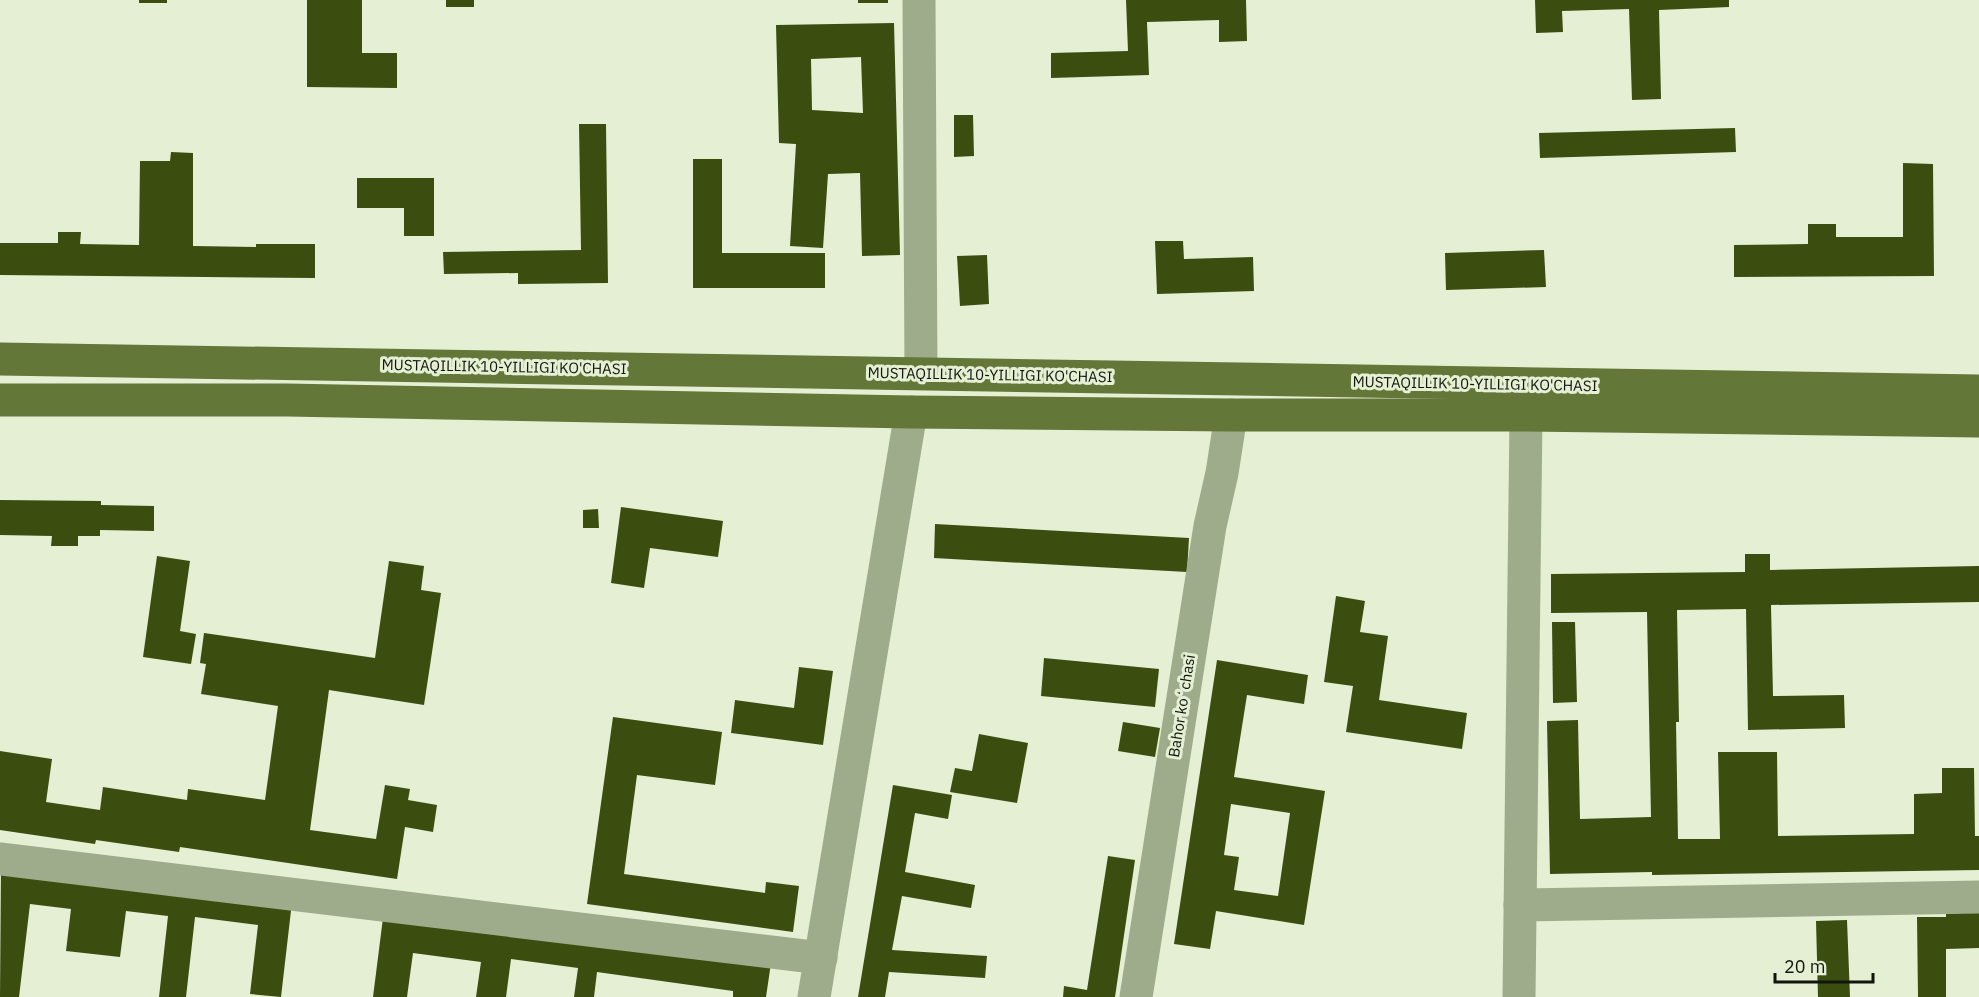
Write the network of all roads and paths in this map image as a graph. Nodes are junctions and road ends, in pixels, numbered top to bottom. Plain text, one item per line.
1 (920, 0) edge
2 (0, 359) edge
3 (921, 374) junction
4 (1979, 391) edge
5 (0, 400) edge
6 (911, 412) junction
7 (1231, 415) junction
8 (1526, 415) junction
9 (1979, 421) edge
10 (0, 859) edge
11 (1979, 897) edge
12 (1520, 905) junction
13 (821, 958) junction
14 (814, 997) edge
15 (1136, 997) edge
16 (1519, 997) edge

1 - 3 street
2 - 3 main road, MUSTAQILLIK 10-YILLIGI KO'CHASI
3 - 4 main road, MUSTAQILLIK 10-YILLIGI KO'CHASI
5 - 6 main road, MUSTAQILLIK 10-YILLIGI KO'CHASI
6 - 7 main road, MUSTAQILLIK 10-YILLIGI KO'CHASI
6 - 13 street
7 - 8 main road, MUSTAQILLIK 10-YILLIGI KO'CHASI
7 - 15 street, Bahor koʻchasi
8 - 9 main road, MUSTAQILLIK 10-YILLIGI KO'CHASI
8 - 12 street
10 - 13 street
11 - 12 street
12 - 16 street
13 - 14 street

